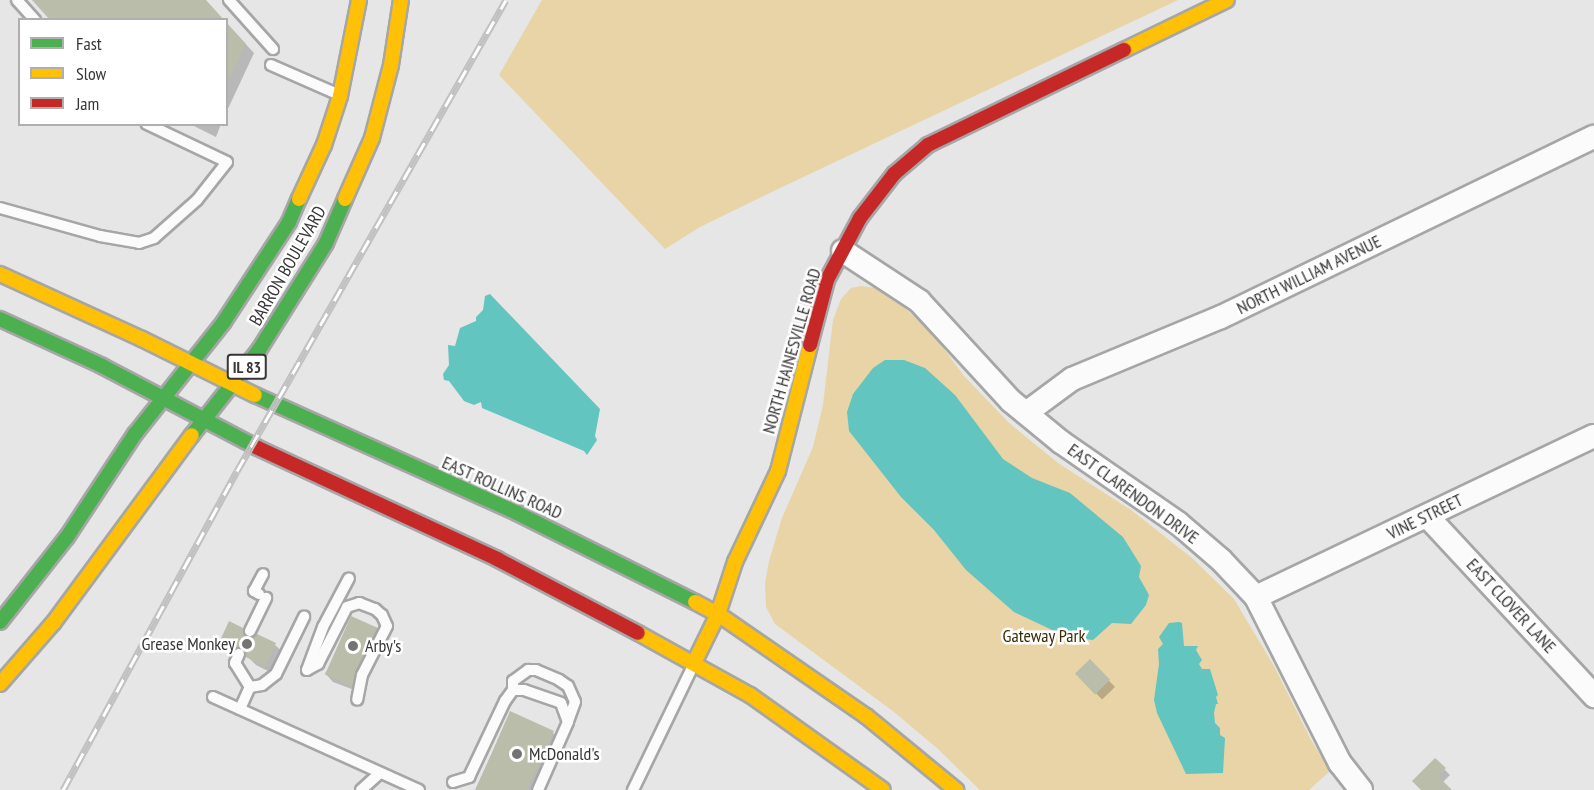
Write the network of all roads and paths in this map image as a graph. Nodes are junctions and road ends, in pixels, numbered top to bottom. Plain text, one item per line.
1 (17, 0) edge
2 (229, 0) edge
3 (359, 0) edge
4 (401, 0) edge
5 (1227, 0) edge
6 (33, 18) edge
7 (273, 49) dead end
8 (272, 65) dead end
9 (340, 96) junction
10 (151, 126) edge
11 (1594, 137) edge
12 (0, 208) edge
13 (843, 251) junction
14 (0, 274) edge
15 (0, 319) edge
16 (191, 362) junction
17 (234, 384) junction
18 (163, 399) junction
19 (1026, 413) junction
20 (205, 421) junction
21 (1594, 436) edge
22 (1427, 516) junction
23 (263, 574) dead end
24 (349, 578) dead end
25 (1256, 597) junction
26 (718, 614) junction
27 (304, 617) dead end
28 (0, 622) edge
29 (250, 631) dead end
30 (239, 654) dead end
31 (694, 663) junction
32 (0, 684) edge
33 (250, 687) junction
34 (513, 690) junction
35 (1594, 696) edge
36 (213, 697) dead end
37 (357, 700) dead end
38 (240, 709) junction
39 (568, 722) junction
40 (380, 773) junction
41 (453, 782) dead end
42 (362, 790) edge
43 (419, 790) edge
44 (538, 790) edge
45 (633, 790) edge
46 (883, 790) edge
47 (956, 790) edge
48 (1361, 790) edge

1 - 6 lane
2 - 7 lane
3 - 9 main road, BARRON BOULEVARD
4 - 17 main road, BARRON BOULEVARD / IL 83
5 - 13 main road, NORTH HAINESVILLE ROAD
8 - 9 lane
9 - 16 main road, BARRON BOULEVARD
10 - 12 lane
11 - 19 street, NORTH WILLIAM AVENUE
13 - 19 street, EAST CLARENDON DRIVE
13 - 26 main road, NORTH HAINESVILLE ROAD
14 - 16 main road, EAST ROLLINS ROAD
15 - 18 main road
16 - 17 main road, EAST ROLLINS ROAD
16 - 18 main road, BARRON BOULEVARD
17 - 20 main road, BARRON BOULEVARD / IL 83
17 - 26 main road, EAST ROLLINS ROAD
18 - 20 main road
18 - 28 main road, BARRON BOULEVARD
19 - 25 street, EAST CLARENDON DRIVE
20 - 31 main road
20 - 32 main road, BARRON BOULEVARD / IL 83
21 - 22 street, VINE STREET
22 - 25 street, VINE STREET
22 - 35 street, EAST CLOVER LANE
23 - 29 lane
24 - 37 lane
25 - 48 street, EAST CLARENDON DRIVE
26 - 31 main road, NORTH HAINESVILLE ROAD
26 - 47 main road, EAST ROLLINS ROAD
27 - 33 lane
30 - 33 lane
31 - 45 lane
31 - 46 main road
33 - 38 lane
34 - 39 lane
34 - 39 lane
34 - 41 lane
36 - 38 lane
38 - 40 lane
39 - 44 lane
40 - 42 lane
40 - 43 lane

